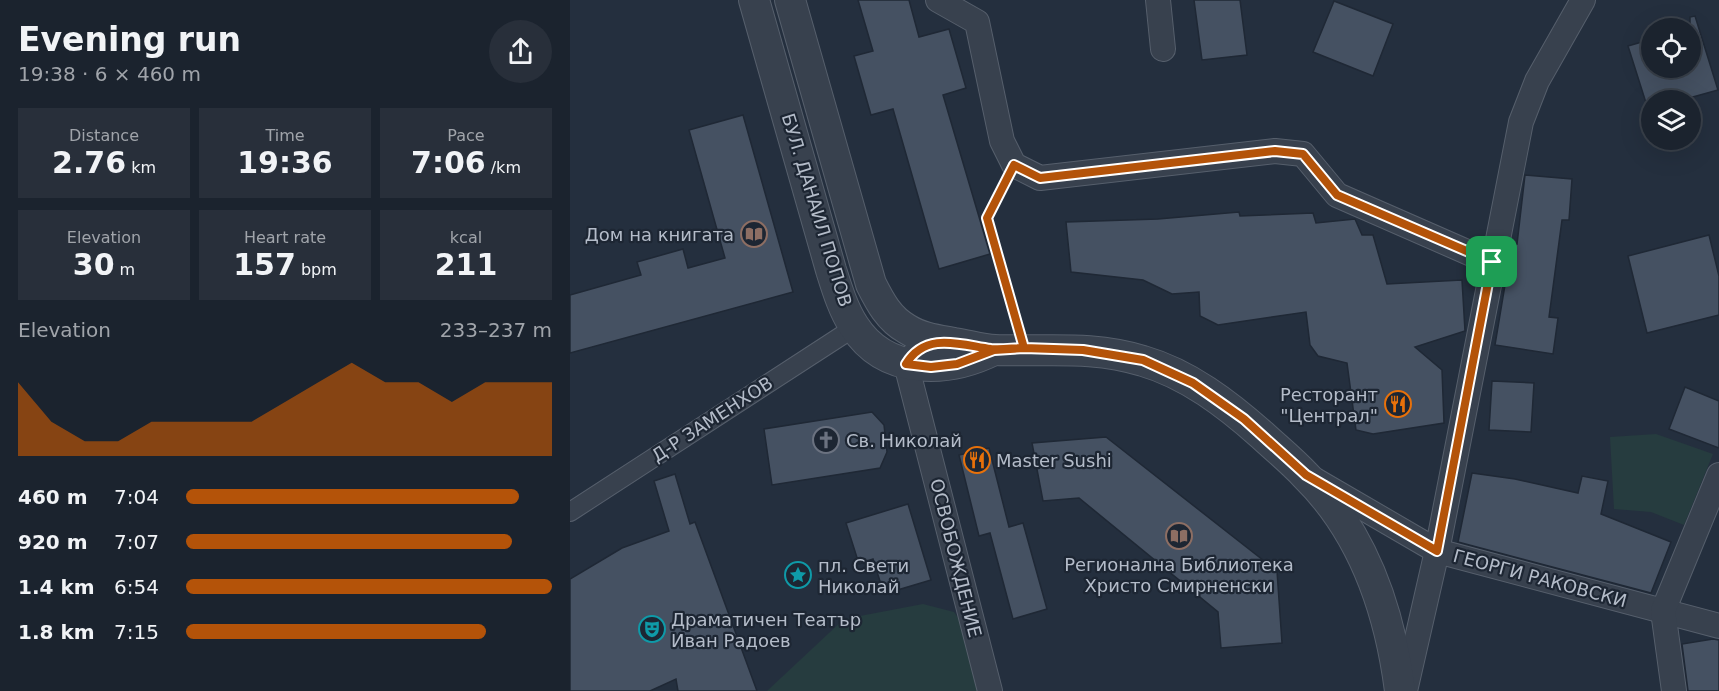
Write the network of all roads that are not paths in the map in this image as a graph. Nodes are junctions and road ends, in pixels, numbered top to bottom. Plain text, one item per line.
1 (754, 0) edge
2 (790, 0) edge
3 (938, 0) edge
4 (1158, 0) edge
5 (1583, 0) edge
6 (1163, 49) dead end
7 (1492, 262) junction
8 (855, 327) junction
9 (944, 341) junction
10 (994, 350) junction
11 (906, 364) junction
12 (1306, 475) junction
13 (1719, 475) edge
14 (570, 512) edge
15 (1437, 551) junction
16 (1662, 611) junction
17 (1719, 626) edge
18 (990, 691) edge
19 (1400, 691) edge
20 (1405, 691) edge
21 (1674, 691) edge

1 - 8 street, БУЛ. ДАНАИЛ ПОПОВ
2 - 9 street, БУЛ. ДАНАИЛ ПОПОВ
3 - 7 street
4 - 6 street
5 - 7 street
7 - 15 street
8 - 11 street, БУЛ. ДАНАИЛ ПОПОВ
8 - 14 street, Д-Р ЗАМЕНХОВ
9 - 10 street, БУЛ. ДАНАИЛ ПОПОВ
9 - 11 street
10 - 11 street, БУЛ. ДАНАИЛ ПОПОВ
10 - 12 street
11 - 18 street, ОСВОБОЖДЕНИЕ
12 - 15 street, ГЕОРГИ РАКОВСКИ
12 - 19 street
13 - 16 street
15 - 16 street, ГЕОРГИ РАКОВСКИ
15 - 20 street
16 - 17 street, ГЕОРГИ РАКОВСКИ
16 - 21 street

